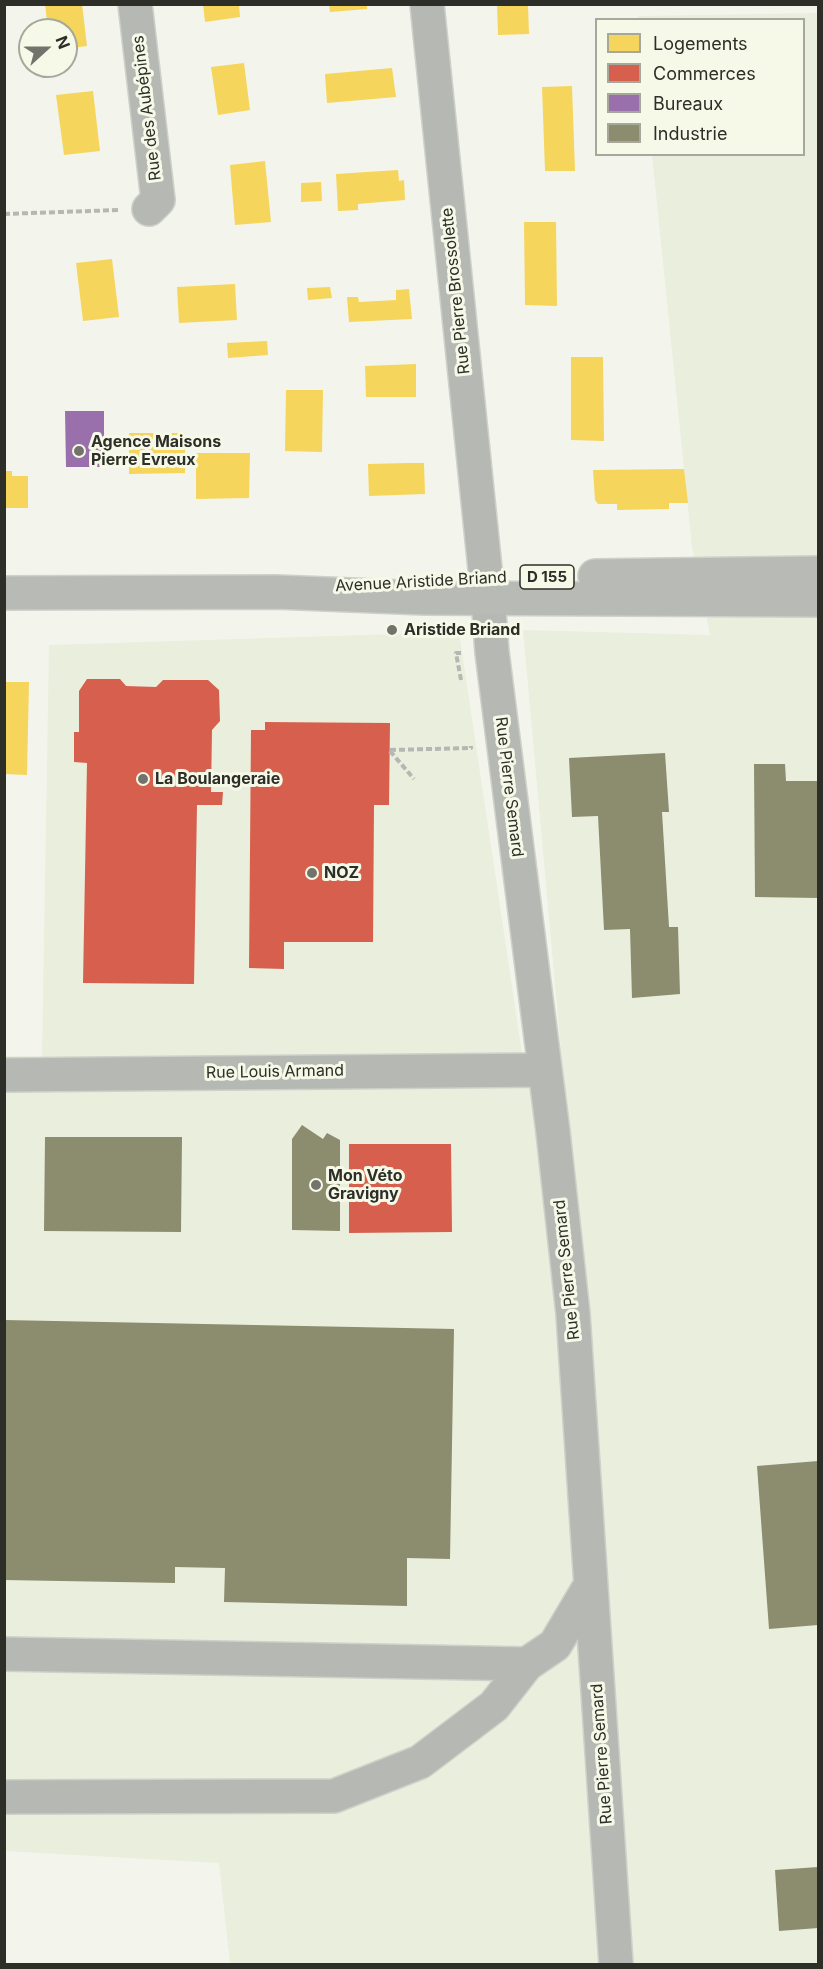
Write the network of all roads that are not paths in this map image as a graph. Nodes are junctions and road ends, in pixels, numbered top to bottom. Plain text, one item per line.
1 (135, 4) edge
2 (427, 4) edge
3 (149, 209) road end
4 (819, 573) edge
5 (737, 587) junction
6 (487, 588) junction
7 (4, 593) edge
8 (819, 600) edge
9 (545, 1070) junction
10 (4, 1075) edge
11 (590, 1586) junction
12 (4, 1654) edge
13 (527, 1664) junction
14 (4, 1797) edge
15 (616, 1965) edge

1 - 3 street, Rue des Aubépines
2 - 6 street, Rue Pierre Brossolette
4 - 5 main road, Avenue Aristide Briand / D 155
5 - 6 main road, Avenue Aristide Briand / D 155
5 - 8 main road, Avenue Aristide Briand / D 155
6 - 7 main road, Avenue Aristide Briand / D 155
6 - 9 street, Rue Pierre Semard
9 - 10 street, Rue Louis Armand
9 - 11 street, Rue Pierre Semard
11 - 13 street
11 - 15 street, Rue Pierre Semard
12 - 13 street
13 - 14 street

